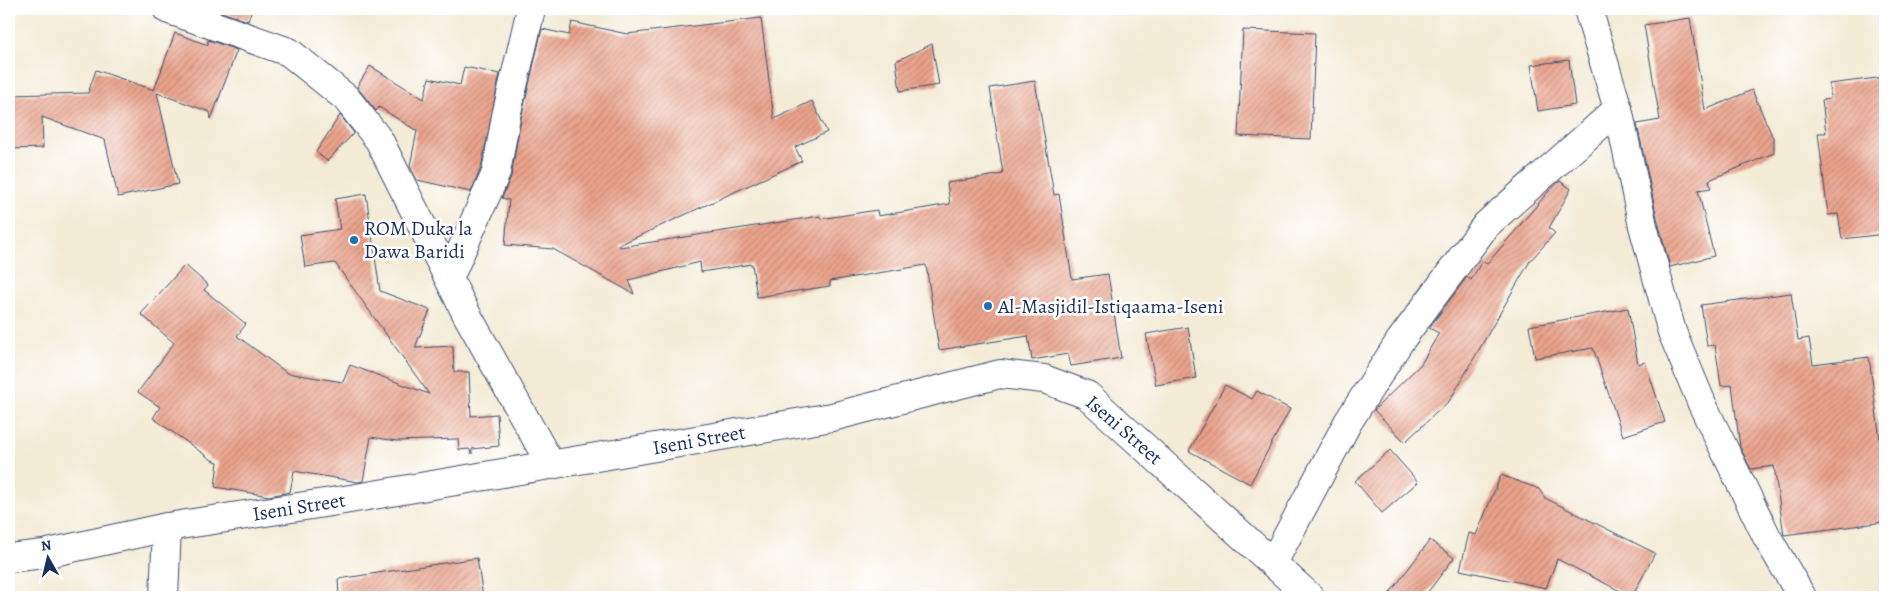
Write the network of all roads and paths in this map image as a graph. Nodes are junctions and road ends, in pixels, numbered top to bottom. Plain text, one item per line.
1 (167, 9) edge
2 (531, 9) edge
3 (1588, 9) edge
4 (1618, 109) junction
5 (449, 278) junction
6 (551, 465) junction
7 (167, 527) junction
8 (9, 558) edge
9 (1273, 564) junction
10 (164, 597) edge
11 (1310, 597) edge
12 (1802, 597) edge

1 - 5 street
2 - 5 street
3 - 4 street
4 - 9 street
4 - 12 street
5 - 6 street
6 - 7 street, Iseni Street
6 - 9 street, Iseni Street
7 - 8 street, Iseni Street
7 - 10 street
9 - 11 street, Iseni Street

